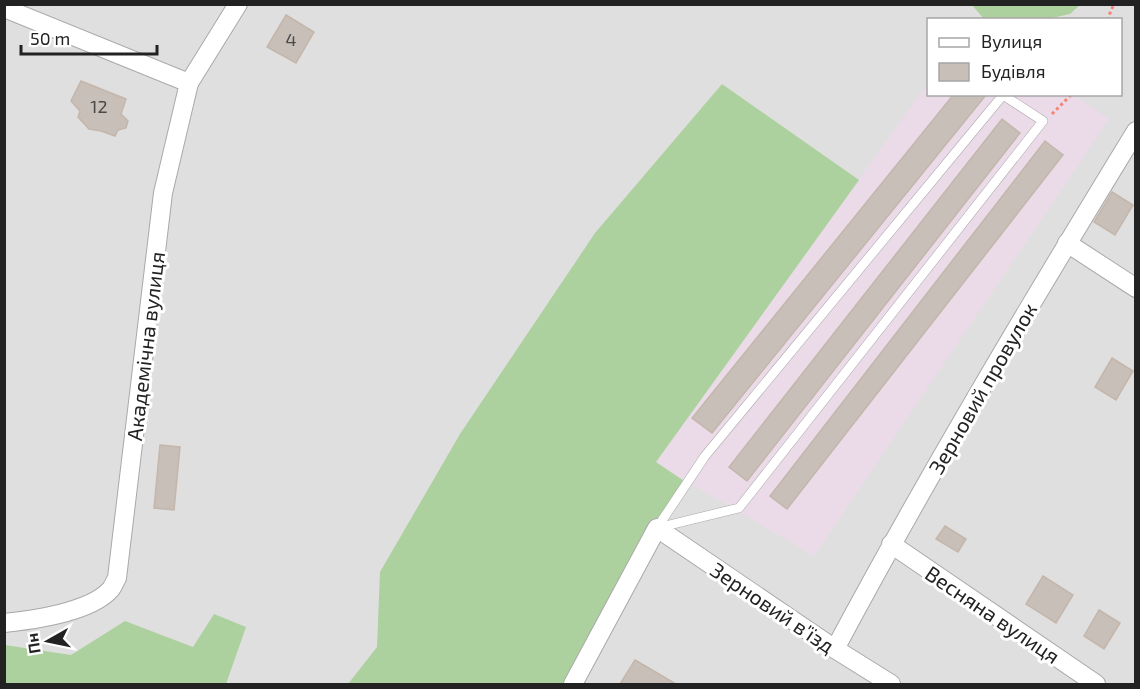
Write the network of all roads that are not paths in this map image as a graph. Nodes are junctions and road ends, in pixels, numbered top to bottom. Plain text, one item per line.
1 (238, 4) edge
2 (6, 13) edge
3 (189, 83) junction
4 (1002, 96) edge
5 (1005, 96) edge
6 (1136, 131) edge
7 (1067, 243) junction
8 (1136, 288) edge
9 (657, 528) junction
10 (891, 544) junction
11 (4, 623) edge
12 (835, 649) junction
13 (573, 684) edge
14 (891, 684) edge
15 (1096, 684) edge

1 - 3 street, Академічна вулиця
2 - 3 street
3 - 11 street, Академічна вулиця
4 - 9 lane
5 - 9 lane
6 - 7 street, Зерновий провулок
7 - 8 street
7 - 10 street, Зерновий провулок
9 - 12 street, Зерновий в'їзд
9 - 13 street
10 - 12 street, Зерновий провулок
10 - 15 street, Весняна вулиця
12 - 14 street, Зерновий в'їзд

